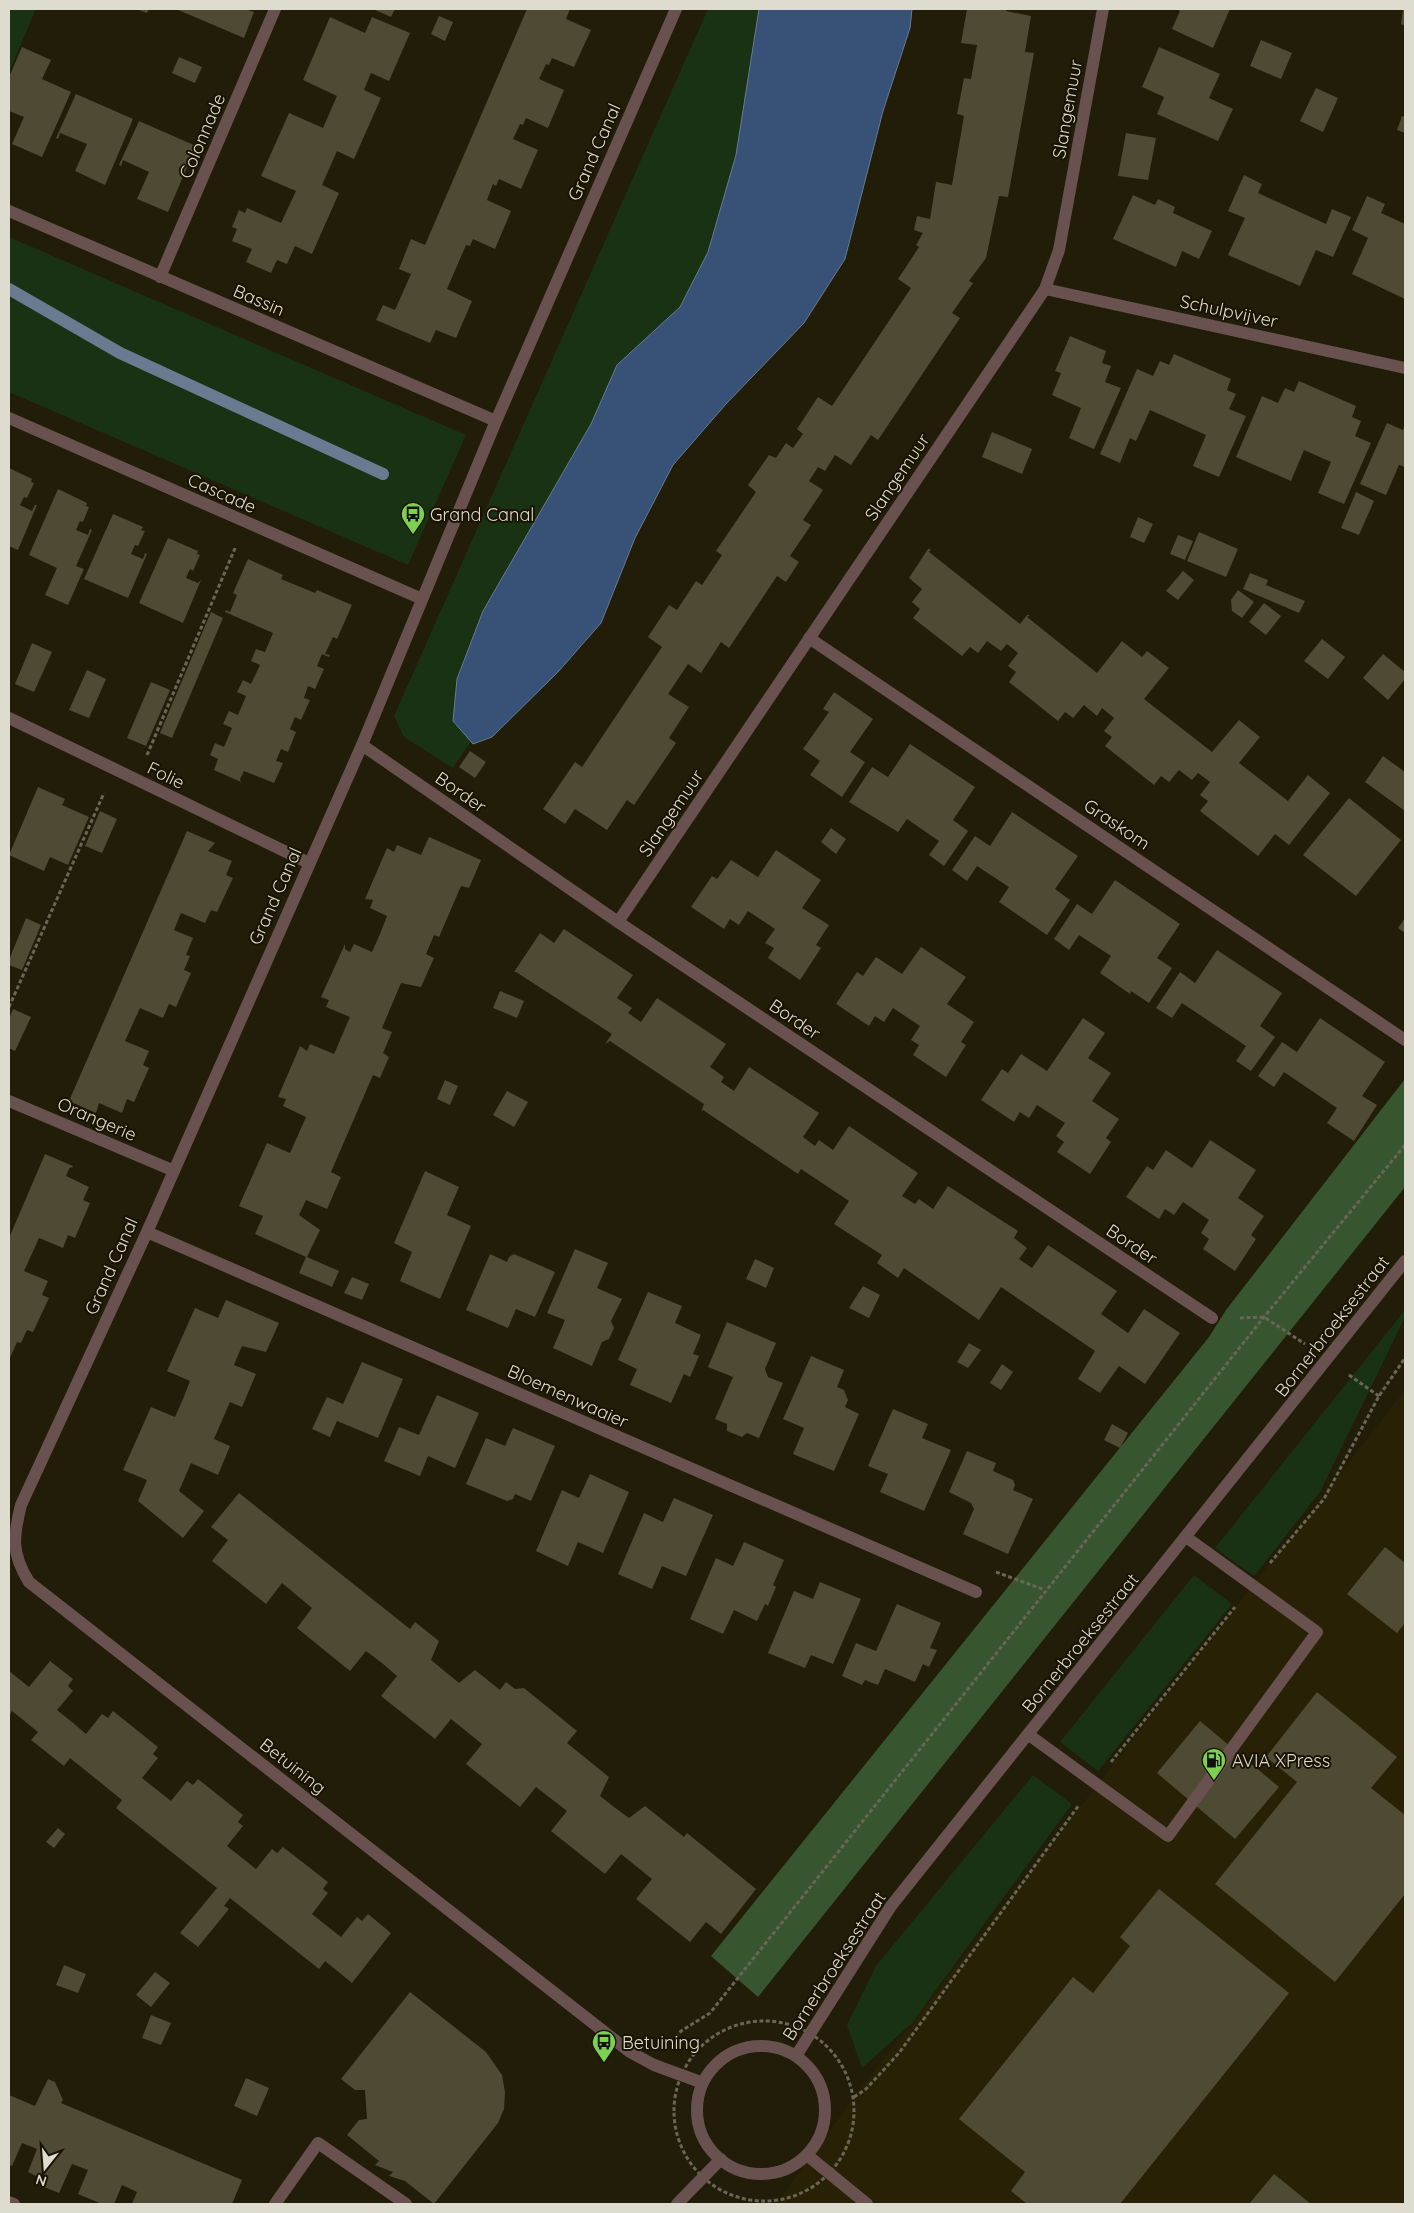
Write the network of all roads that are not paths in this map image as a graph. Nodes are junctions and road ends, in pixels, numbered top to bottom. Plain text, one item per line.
1 (275, 9) edge
2 (676, 9) edge
3 (1103, 9) edge
4 (9, 211) edge
5 (160, 277) junction
6 (1045, 288) junction
7 (1405, 368) edge
8 (9, 418) edge
9 (496, 421) junction
10 (422, 599) junction
11 (809, 638) junction
12 (9, 718) edge
13 (362, 745) junction
14 (309, 863) junction
15 (618, 922) junction
16 (1405, 1040) edge
17 (9, 1101) edge
18 (172, 1170) junction
19 (147, 1232) junction
20 (1405, 1261) edge
21 (1212, 1318) dead end
22 (9, 1500) edge
23 (21, 1505) junction
24 (1186, 1537) junction
25 (14, 1569) edge
26 (976, 1592) road end
27 (1029, 1735) junction
28 (796, 2056) junction
29 (703, 2083) junction
30 (806, 2155) junction
31 (721, 2159) junction
32 (9, 2202) edge
33 (14, 2204) edge
34 (275, 2204) edge
35 (406, 2204) edge
36 (677, 2204) edge
37 (867, 2204) edge

1 - 5 street, Colonnade
2 - 9 street, Grand Canal
3 - 6 street, Slangemuur
4 - 5 street, Bassin
5 - 9 street, Bassin
6 - 7 street, Schulpvijver
6 - 11 street, Slangemuur
8 - 10 street, Cascade
9 - 10 street, Grand Canal
10 - 13 street, Grand Canal
11 - 15 street, Slangemuur
11 - 16 street, Graskom
12 - 14 street, Folie
13 - 14 street, Grand Canal
13 - 15 street, Border
14 - 18 street, Grand Canal
15 - 21 street, Border
17 - 18 street, Orangerie
18 - 19 street, Grand Canal
19 - 23 street, Grand Canal
19 - 26 street, Bloemenwaaier
20 - 24 street, Bornerbroeksestraat
22 - 23 street
23 - 25 street, Grand Canal
24 - 27 street, Bornerbroeksestraat
24 - 27 street
25 - 29 street, Betuining
27 - 28 street, Bornerbroeksestraat
28 - 29 street
28 - 30 street
29 - 31 street
30 - 31 street
30 - 37 street
31 - 36 street
32 - 33 street
34 - 35 street

